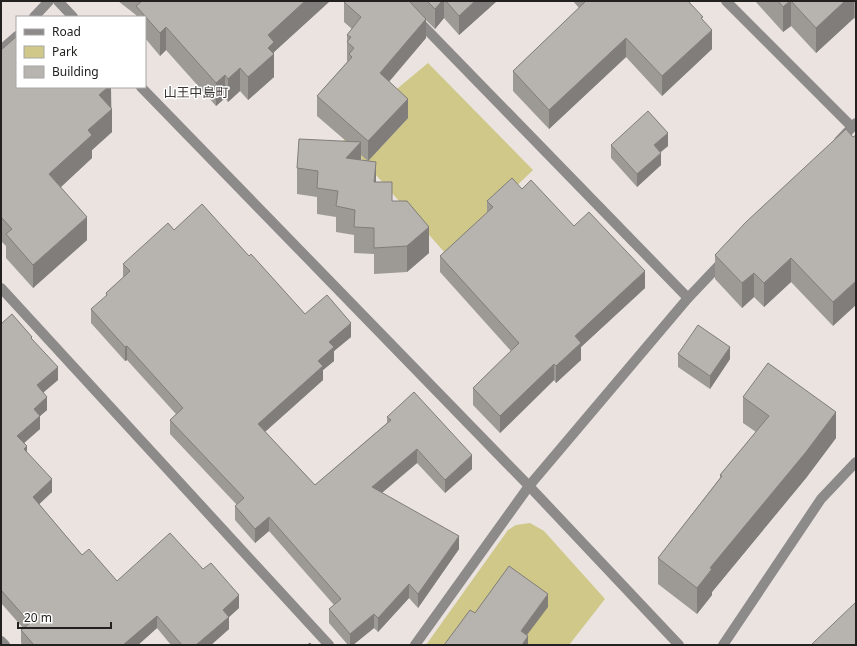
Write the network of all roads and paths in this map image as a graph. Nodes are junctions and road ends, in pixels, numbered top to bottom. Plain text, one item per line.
1 (49, 1) edge
2 (58, 1) edge
3 (400, 1) edge
4 (726, 1) edge
5 (35, 16) edge
6 (72, 16) edge
7 (16, 37) edge
8 (1, 50) edge
9 (142, 88) edge
10 (854, 125) edge
11 (830, 150) edge
12 (732, 252) edge
13 (1, 288) edge
14 (688, 298) junction
15 (856, 462) edge
16 (529, 486) junction
17 (1, 641) edge
18 (5, 645) edge
19 (329, 645) edge
20 (415, 645) edge
21 (679, 645) edge
22 (723, 645) edge

1 - 5 street
2 - 6 street
3 - 14 street
4 - 10 street
7 - 8 street
9 - 16 street
10 - 11 street
12 - 14 street
13 - 19 street
14 - 16 street
15 - 22 street
16 - 20 street
16 - 21 street
17 - 18 street

